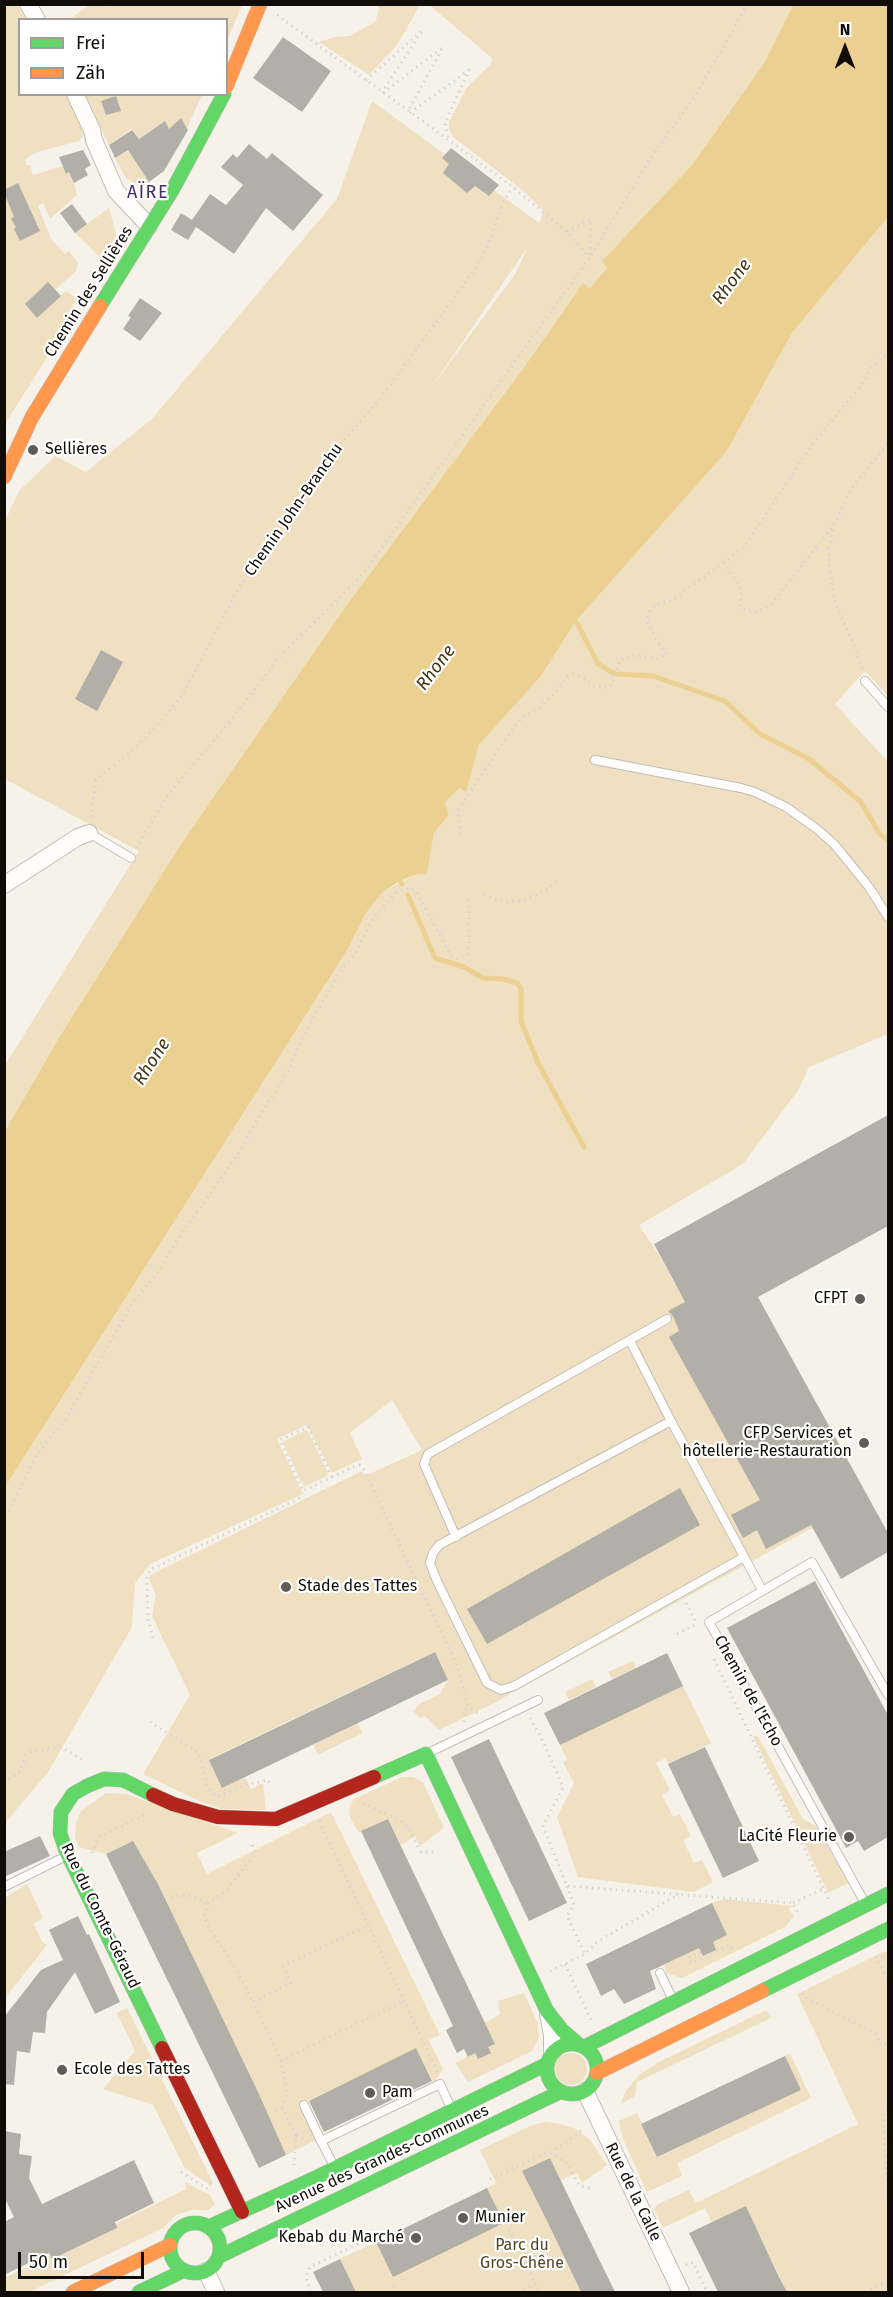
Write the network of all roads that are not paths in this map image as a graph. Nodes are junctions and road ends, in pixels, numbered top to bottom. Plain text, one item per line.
1 (28, 4) edge
2 (260, 4) edge
3 (36, 18) edge
4 (228, 82) edge
5 (76, 96) edge
6 (223, 96) edge
7 (149, 226) junction
8 (10, 456) edge
9 (4, 477) edge
10 (865, 681) road end
11 (888, 707) edge
12 (595, 760) dead end
13 (89, 833) joint
14 (130, 858) road end
15 (4, 885) edge
16 (888, 917) edge
17 (667, 1319) dead end
18 (630, 1341) junction
19 (671, 1420) junction
20 (456, 1537) junction
21 (744, 1557) junction
22 (762, 1590) junction
23 (888, 1695) edge
24 (538, 1700) dead end
25 (426, 1754) junction
26 (69, 1855) junction
27 (4, 1887) edge
28 (888, 1894) edge
29 (866, 1905) junction
30 (888, 1929) edge
31 (660, 1973) dead end
32 (675, 2003) junction
33 (547, 2011) junction
34 (581, 2046) junction
35 (549, 2059) junction
36 (597, 2073) junction
37 (585, 2091) junction
38 (560, 2092) junction
39 (304, 2105) dead end
40 (452, 2111) junction
41 (321, 2141) junction
42 (335, 2168) junction
43 (242, 2212) junction
44 (208, 2227) junction
45 (170, 2245) junction
46 (220, 2256) junction
47 (183, 2271) junction
48 (206, 2271) junction
49 (73, 2292) edge
50 (139, 2292) edge
51 (216, 2292) edge
52 (681, 2292) edge

1 - 3 street
2 - 4 street
5 - 7 street
6 - 7 street, Chemin des Sellières
7 - 8 street, Chemin des Sellières
8 - 9 street, Chemin des Sellières
10 - 11 lane
12 - 16 lane
13 - 14 lane
13 - 15 street
17 - 18 lane
18 - 19 lane
18 - 20 lane
19 - 20 lane
19 - 21 lane
20 - 21 lane
21 - 22 lane
22 - 23 lane, Chemin de l'Echo
22 - 29 lane, Chemin de l'Echo
24 - 25 lane
25 - 26 street, Rue du Comte-Géraud
25 - 33 street
26 - 27 lane
26 - 43 street, Rue du Comte-Géraud
28 - 29 street
29 - 32 street
30 - 36 street
31 - 32 lane
32 - 34 street
33 - 34 street
33 - 35 street
34 - 35 street
34 - 36 street
35 - 38 street
35 - 40 street, Avenue des Grandes-Communes
36 - 37 street
37 - 38 street
37 - 52 street, Rue de la Calle
38 - 46 street, Avenue des Grandes-Communes
39 - 41 lane
40 - 41 lane
40 - 42 street, Avenue des Grandes-Communes
41 - 42 lane
42 - 43 street, Avenue des Grandes-Communes
43 - 44 street, Avenue des Grandes-Communes
44 - 45 street
44 - 46 street
45 - 47 street
45 - 49 street
46 - 48 street
47 - 48 street
47 - 50 street
48 - 51 street

